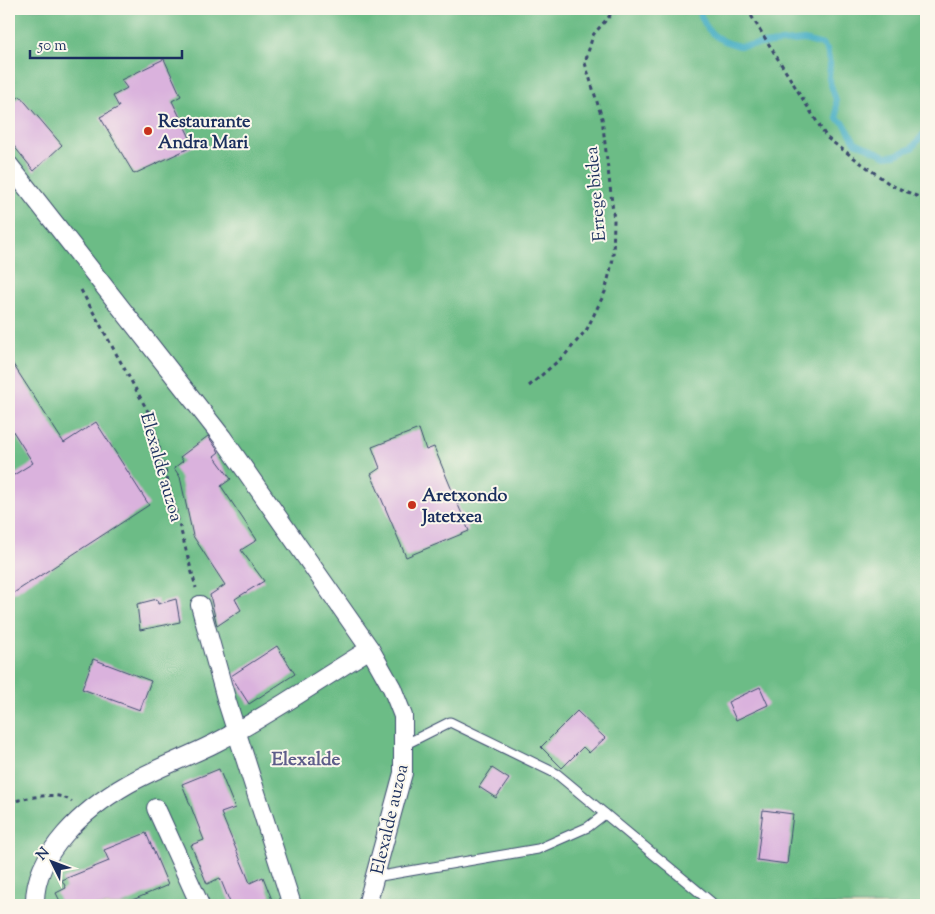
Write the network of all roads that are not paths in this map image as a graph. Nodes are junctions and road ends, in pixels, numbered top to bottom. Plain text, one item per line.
1 (9, 166) edge
2 (200, 605) road end
3 (370, 649) junction
4 (236, 731) junction
5 (404, 744) junction
6 (156, 808) dead end
7 (605, 814) junction
8 (375, 877) junction
9 (35, 905) edge
10 (200, 905) edge
11 (292, 905) edge
12 (367, 905) edge
13 (712, 905) edge

1 - 3 street, Elexalde auzoa
2 - 4 street
3 - 4 street
3 - 5 street, Elexalde auzoa
4 - 9 street
4 - 11 street
5 - 7 lane
5 - 8 street, Elexalde auzoa
6 - 10 street
7 - 8 lane
7 - 13 lane
8 - 12 street, Elexalde auzoa

